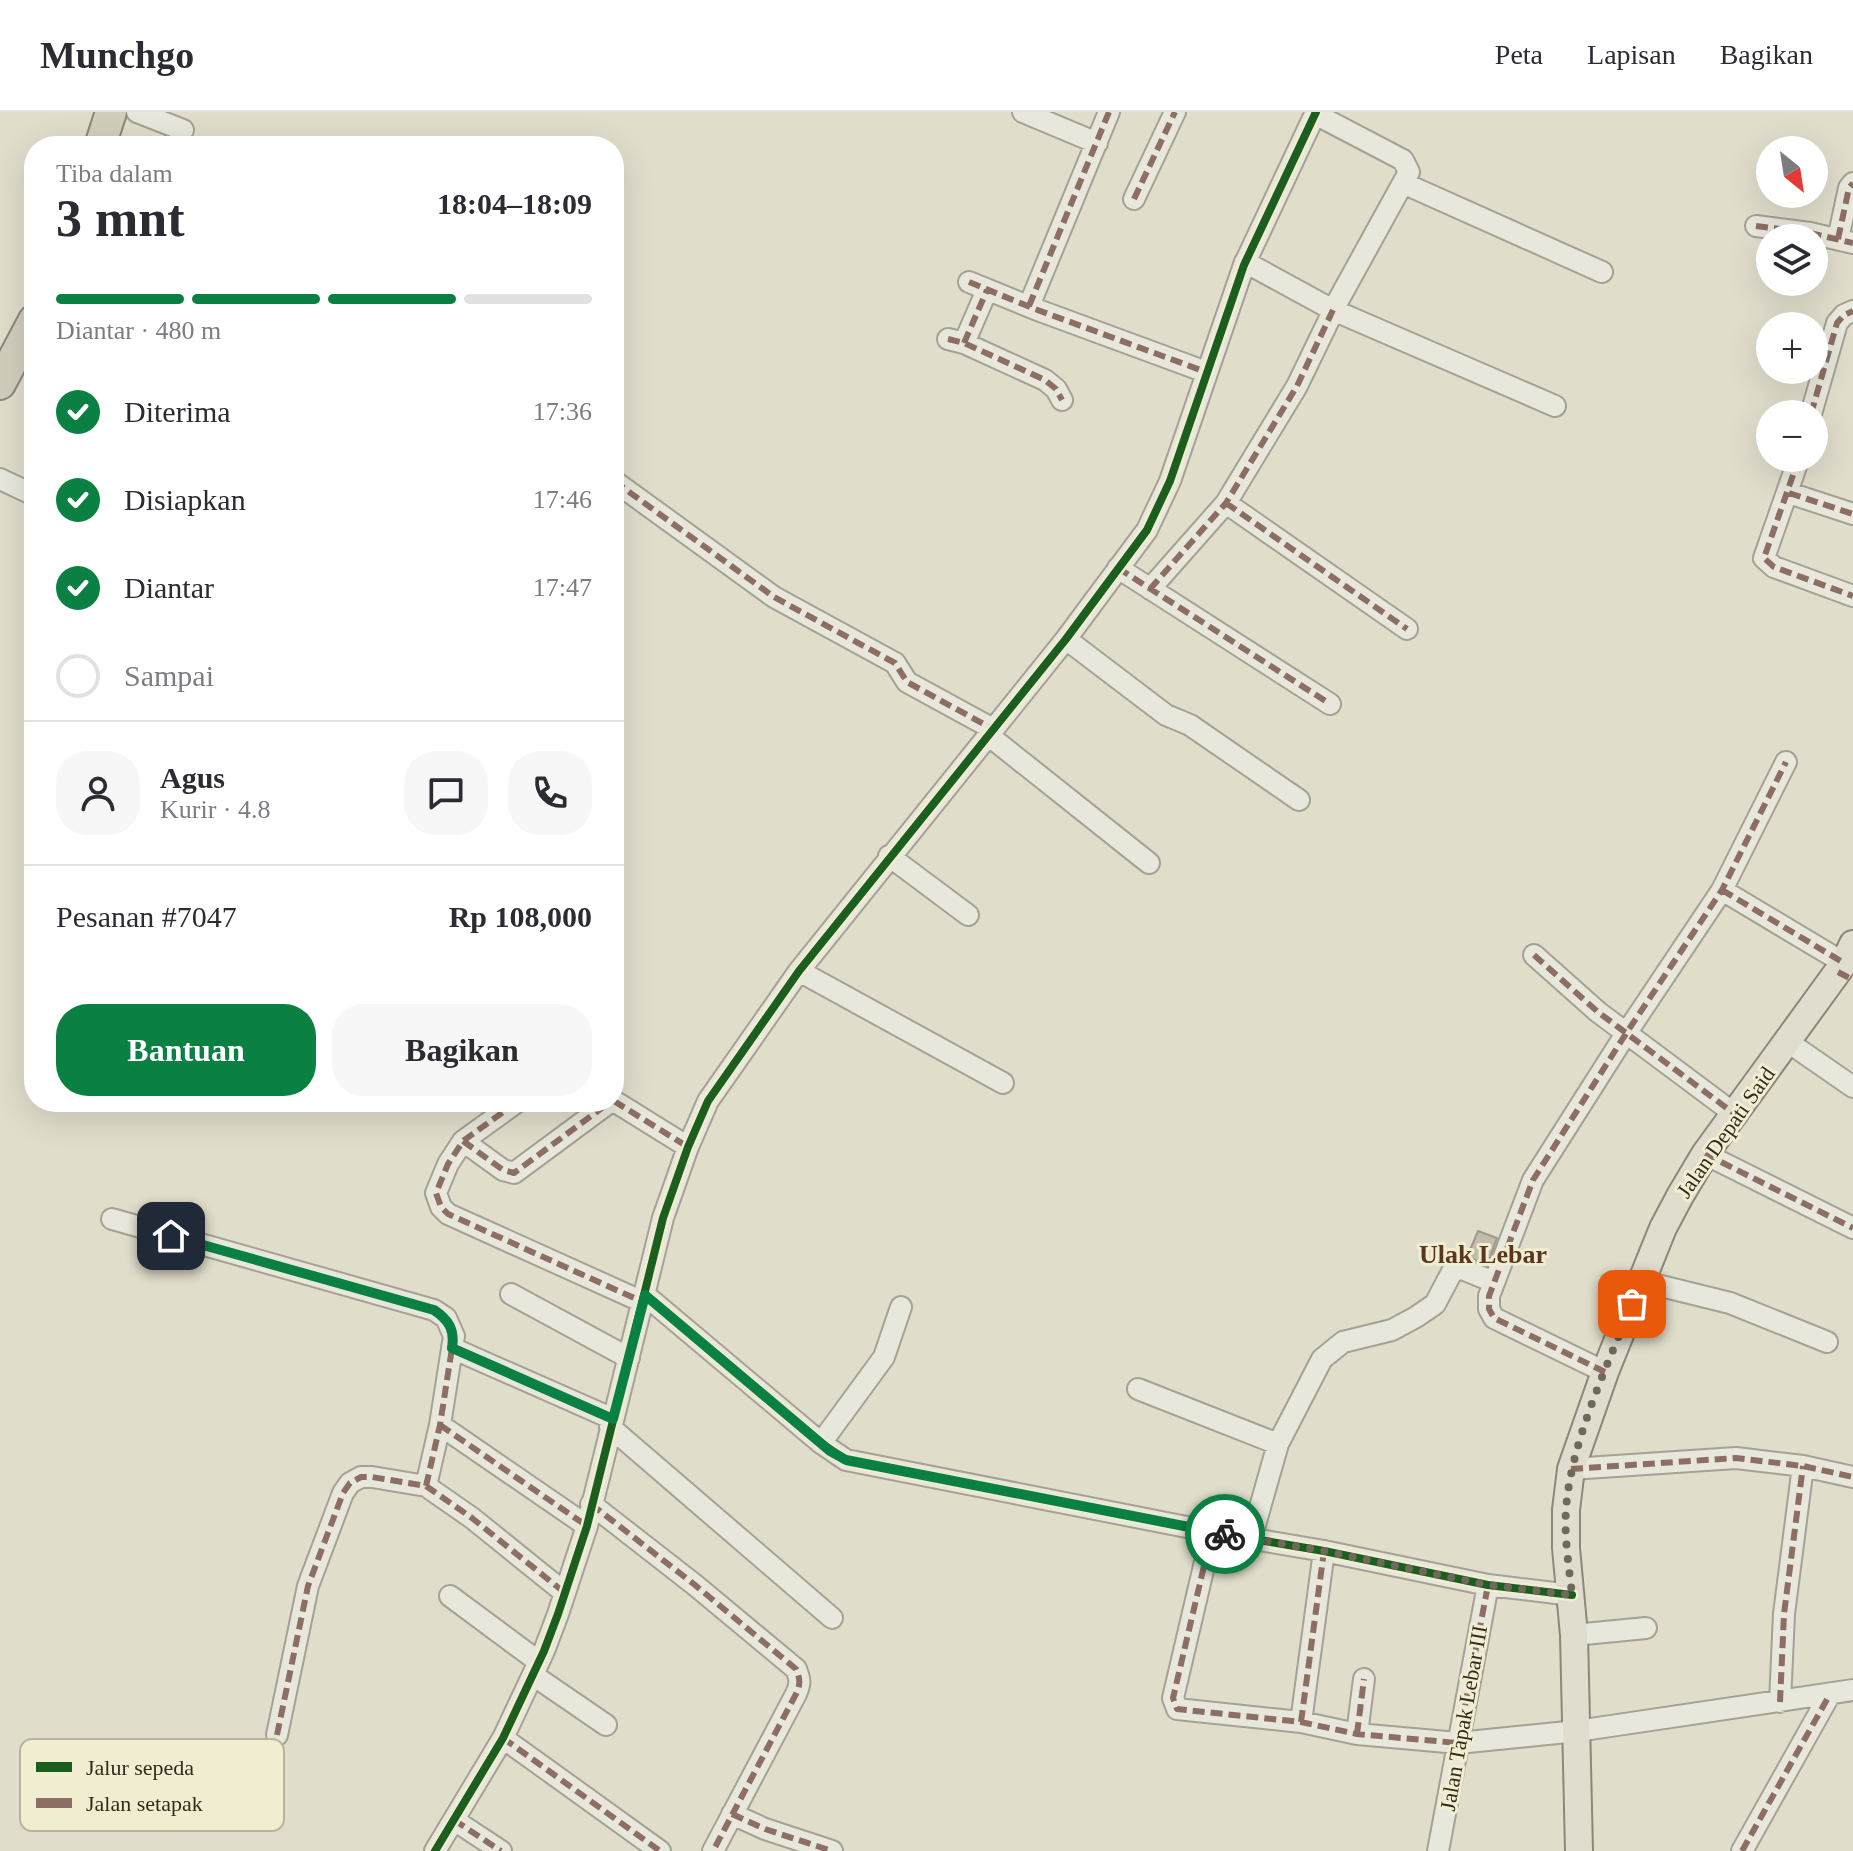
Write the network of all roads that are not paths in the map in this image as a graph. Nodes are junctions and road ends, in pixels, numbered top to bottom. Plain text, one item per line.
1 (111, 112) edge
2 (137, 112) edge
3 (1023, 112) edge
4 (1109, 112) edge
5 (1175, 112) edge
6 (1315, 113) edge
7 (183, 130) dead end
8 (103, 136) edge
9 (1097, 143) junction
10 (1403, 183) junction
11 (1853, 183) edge
12 (1134, 199) dead end
13 (1845, 241) edge
14 (1245, 262) junction
15 (1602, 272) dead end
16 (1029, 306) junction
17 (1333, 310) junction
18 (1853, 311) edge
19 (24, 339) edge
20 (1206, 372) junction
21 (0, 384) edge
22 (1062, 400) dead end
23 (1815, 400) edge
24 (1555, 406) dead end
25 (1795, 472) edge
26 (0, 479) edge
27 (624, 488) edge
28 (24, 490) edge
29 (1789, 493) junction
30 (1226, 503) junction
31 (1853, 514) edge
32 (1118, 568) junction
33 (1150, 589) junction
34 (1853, 596) edge
35 (1407, 629) dead end
36 (1066, 639) junction
37 (1330, 704) dead end
38 (990, 732) junction
39 (1786, 762) dead end
40 (1299, 800) dead end
41 (889, 856) junction
42 (1149, 863) dead end
43 (1722, 890) junction
44 (968, 915) dead end
45 (1534, 955) dead end
46 (1847, 965) edge
47 (799, 971) junction
48 (1627, 1032) junction
49 (1788, 1042) junction
50 (1003, 1083) dead end
51 (1853, 1087) edge
52 (624, 1108) edge
53 (503, 1112) edge
54 (597, 1112) edge
55 (1736, 1115) junction
56 (463, 1141) junction
57 (688, 1147) junction
58 (1705, 1154) junction
59 (112, 1219) dead end
60 (1853, 1228) edge
61 (1641, 1281) junction
62 (1494, 1282) junction
63 (511, 1294) dead end
64 (644, 1298) junction
65 (901, 1307) dead end
66 (1827, 1342) dead end
67 (452, 1348) junction
68 (629, 1358) junction
69 (1605, 1372) junction
70 (1138, 1389) dead end
71 (612, 1423) junction
72 (440, 1425) junction
73 (821, 1443) junction
74 (1278, 1444) junction
75 (1803, 1466) junction
76 (1571, 1469) junction
77 (1853, 1477) edge
78 (426, 1486) junction
79 (591, 1504) junction
80 (587, 1526) junction
81 (1212, 1532) junction
82 (1251, 1539) junction
83 (1324, 1551) junction
84 (1488, 1585) junction
85 (565, 1593) junction
86 (1572, 1595) junction
87 (450, 1596) dead end
88 (832, 1618) dead end
89 (1646, 1628) dead end
90 (1574, 1635) junction
91 (536, 1668) junction
92 (1364, 1679) dead end
93 (1853, 1690) edge
94 (1830, 1694) junction
95 (1780, 1702) junction
96 (1301, 1722) junction
97 (606, 1725) dead end
98 (1577, 1731) junction
99 (1357, 1734) junction
100 (277, 1735) dead end
101 (503, 1738) junction
102 (1458, 1743) junction
103 (732, 1814) junction
104 (454, 1820) junction
105 (1582, 1850) edge
106 (435, 1851) edge
107 (501, 1851) edge
108 (660, 1851) edge
109 (713, 1851) edge
110 (832, 1851) edge
111 (1438, 1851) edge
112 (1742, 1851) edge

1 - 8 highway
2 - 7 street
3 - 9 street
4 - 9 street
5 - 12 street
6 - 10 street
6 - 14 street
9 - 16 street
10 - 15 street
10 - 17 street
11 - 13 street
14 - 17 street
14 - 20 street
16 - 20 street
16 - 22 street
17 - 24 street
17 - 30 street
18 - 23 street
19 - 21 highway
20 - 32 street
25 - 29 street
26 - 28 street
27 - 38 street
29 - 31 street
29 - 34 street
30 - 33 street
30 - 35 street
32 - 33 street
32 - 36 street
33 - 37 street
36 - 38 street
36 - 40 street
38 - 41 street
38 - 42 street
39 - 43 street
41 - 44 street
41 - 47 street
43 - 46 street
43 - 48 street
45 - 48 street
46 - 49 main road, Jalan Depati Said
47 - 50 street
47 - 57 street
48 - 55 street
48 - 62 street
49 - 51 street
49 - 55 main road, Jalan Depati Said
52 - 57 street
53 - 56 street
54 - 56 street
55 - 58 main road, Jalan Depati Said
56 - 64 street
57 - 64 street
58 - 60 street
58 - 61 main road, Jalan Depati Said
59 - 67 street
61 - 66 street
61 - 69 main road, Jalan Depati Said
62 - 69 street
62 - 74 street
63 - 68 street
64 - 68 street
64 - 73 street
65 - 73 street
67 - 71 street
67 - 72 street
68 - 71 street
69 - 76 main road, Jalan Depati Said
70 - 74 street
71 - 79 street
71 - 88 street
72 - 78 street
72 - 80 street
73 - 81 street
74 - 82 street
75 - 76 street
75 - 77 street
75 - 95 street
76 - 86 main road, Jalan Depati Said
78 - 85 street
78 - 100 street
79 - 80 street
79 - 103 street
80 - 85 street
81 - 82 street
81 - 96 street
82 - 83 street
83 - 84 street
83 - 96 street
84 - 86 street
84 - 102 street, Jalan Tapak Lebar III
85 - 91 street
86 - 90 main road, Jalan Depati Said
87 - 91 street
89 - 90 street
90 - 98 main road, Jalan Depati Said
91 - 97 street
91 - 101 street
92 - 99 street
93 - 94 street
94 - 95 street
94 - 112 street
95 - 98 street
96 - 99 street
98 - 102 street
98 - 105 main road, Jalan Depati Said
99 - 102 street
101 - 104 street
101 - 108 street
102 - 111 street, Jalan Tapak Lebar III
103 - 109 street
103 - 110 street
104 - 106 street
104 - 107 street

